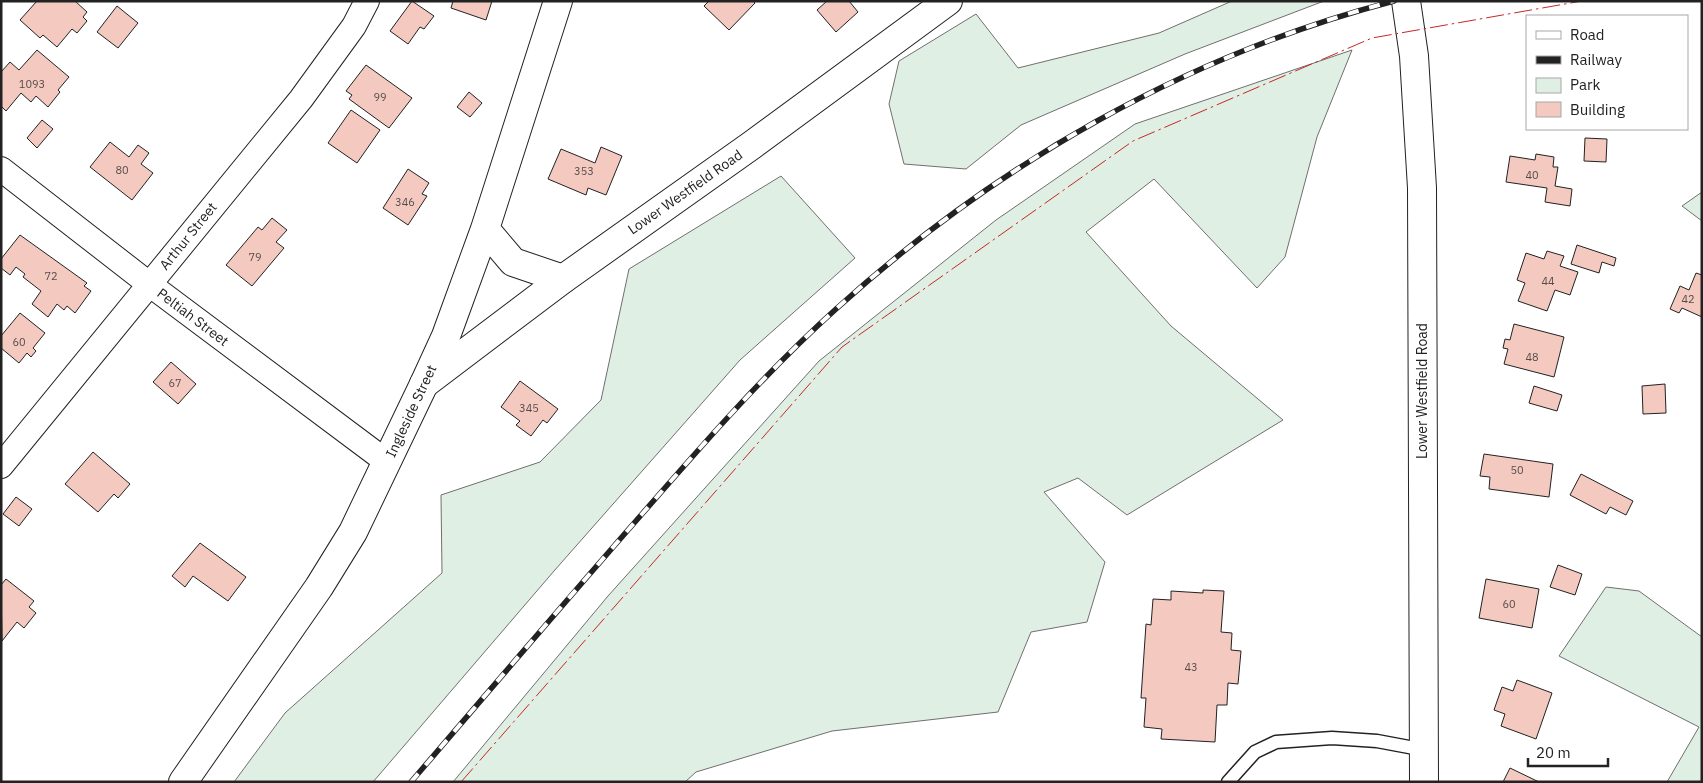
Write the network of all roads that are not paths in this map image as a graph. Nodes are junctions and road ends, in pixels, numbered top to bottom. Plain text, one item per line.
1 (367, 1) edge
2 (558, 1) edge
3 (948, 1) edge
4 (1407, 9) edge
5 (1, 169) edge
6 (485, 229) junction
7 (563, 279) junction
8 (149, 284) junction
9 (424, 384) junction
10 (387, 462) junction
11 (1, 466) edge
12 (1425, 750) junction
13 (183, 782) edge
14 (1228, 782) edge
15 (1424, 782) edge

1 - 8 street, Arthur Street
2 - 6 street, Ingleside Street
3 - 7 street, Lower Westfield Road
4 - 12 street, Lower Westfield Road
5 - 8 street, Peltiah Street
6 - 7 street
6 - 9 street, Ingleside Street
7 - 9 street, Lower Westfield Road
8 - 10 street, Peltiah Street
8 - 11 street, Arthur Street
9 - 10 street, Ingleside Street
10 - 13 street, Ingleside Street
12 - 14 lane
12 - 15 street, Lower Westfield Road

